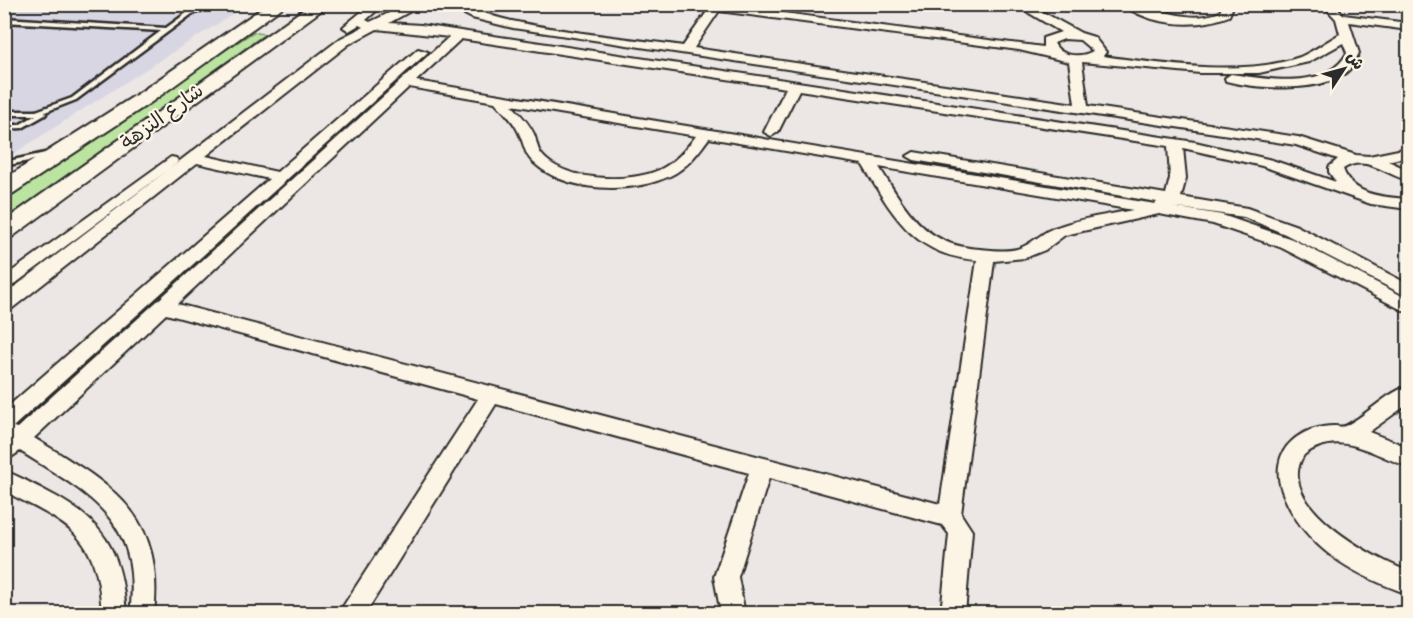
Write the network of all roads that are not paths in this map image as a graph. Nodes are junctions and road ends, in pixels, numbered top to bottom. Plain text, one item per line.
1 (188, 4) edge
2 (216, 4) edge
3 (251, 4) edge
4 (322, 4) edge
5 (379, 4) edge
6 (418, 4) edge
7 (450, 4) edge
8 (702, 4) edge
9 (736, 4) edge
10 (748, 4) edge
11 (1004, 4) edge
12 (1018, 4) edge
13 (1229, 4) edge
14 (1327, 4) edge
15 (277, 6) edge
16 (1131, 6) edge
17 (718, 8) junction
18 (770, 13) junction
19 (190, 14) junction
20 (1341, 18) junction
21 (4, 20) edge
22 (358, 20) junction
23 (248, 25) junction
24 (378, 25) junction
25 (1408, 26) edge
26 (167, 30) junction
27 (281, 33) junction
28 (450, 34) junction
29 (1062, 35) junction
30 (1346, 36) junction
31 (1084, 38) junction
32 (1047, 41) junction
33 (1019, 46) junction
34 (686, 51) junction
35 (1057, 54) junction
36 (1093, 57) junction
37 (1075, 59) junction
38 (1305, 59) junction
39 (1172, 66) junction
40 (1272, 66) junction
41 (1188, 67) junction
42 (1336, 74) junction
43 (411, 78) junction
44 (1294, 83) junction
45 (794, 86) junction
46 (499, 98) junction
47 (1082, 109) junction
48 (50, 110) junction
49 (4, 113) edge
50 (4, 127) edge
51 (771, 132) junction
52 (706, 133) junction
53 (1175, 143) junction
54 (61, 152) junction
55 (1408, 152) edge
56 (194, 158) junction
57 (867, 160) junction
58 (1362, 160) junction
59 (4, 164) edge
60 (1408, 176) edge
61 (280, 177) junction
62 (4, 189) edge
63 (1350, 189) junction
64 (1173, 198) junction
65 (1377, 201) junction
66 (1408, 204) edge
67 (1157, 210) junction
68 (1408, 217) edge
69 (4, 232) edge
70 (986, 257) junction
71 (4, 286) edge
72 (1408, 291) edge
73 (4, 305) edge
74 (164, 307) junction
75 (1408, 307) edge
76 (491, 394) junction
77 (1408, 394) edge
78 (4, 423) edge
79 (1347, 436) junction
80 (9, 442) edge
81 (1408, 457) edge
82 (762, 467) junction
83 (4, 480) edge
84 (949, 517) junction
85 (1408, 582) edge
86 (114, 614) edge
87 (142, 614) edge
88 (350, 614) edge
89 (733, 614) edge
90 (953, 614) edge

1 - 19 lane
2 - 19 lane
3 - 15 lane
4 - 27 main road, شارع النزهة
5 - 22 street
6 - 24 street
7 - 34 street
8 - 17 street
9 - 17 street
10 - 18 street
11 - 29 street
12 - 31 street
13 - 16 street
14 - 20 street
15 - 23 main road, شارع النزهة
17 - 18 street
17 - 34 street
18 - 33 street
19 - 26 lane
20 - 25 street
20 - 30 street
21 - 26 lane
22 - 24 street
22 - 71 street
23 - 27 main road
23 - 54 main road, شارع النزهة
24 - 28 street
24 - 56 street
26 - 48 lane
27 - 69 main road, شارع النزهة
28 - 43 street
28 - 45 street
28 - 61 street
29 - 31 street
29 - 32 street
30 - 38 street
30 - 42 street
31 - 36 street
31 - 39 street
32 - 33 street
32 - 35 street
33 - 35 street
34 - 47 street
35 - 37 street
36 - 37 street
36 - 39 street
37 - 47 street
38 - 40 street
38 - 42 street
39 - 41 street
40 - 41 street
40 - 44 street
41 - 44 street
42 - 44 street
43 - 46 street
43 - 51 street
43 - 74 street
45 - 51 street
45 - 53 street
46 - 52 street
46 - 52 street
47 - 58 street
48 - 49 lane
48 - 50 lane
51 - 64 street
52 - 57 street
53 - 63 street
53 - 64 street
54 - 59 lane
54 - 62 main road, شارع النزهة
55 - 58 street
56 - 61 street
56 - 73 street
57 - 67 street
57 - 70 street
58 - 60 street
58 - 63 street
61 - 78 street
63 - 65 street
64 - 67 street
64 - 72 street
65 - 66 street
65 - 68 street
67 - 70 street
67 - 75 street
70 - 84 street
74 - 76 street
74 - 80 street
76 - 82 street
76 - 88 street
77 - 79 street
79 - 81 street
79 - 85 street
80 - 87 street
82 - 84 street
82 - 89 street
83 - 86 street
84 - 90 street

